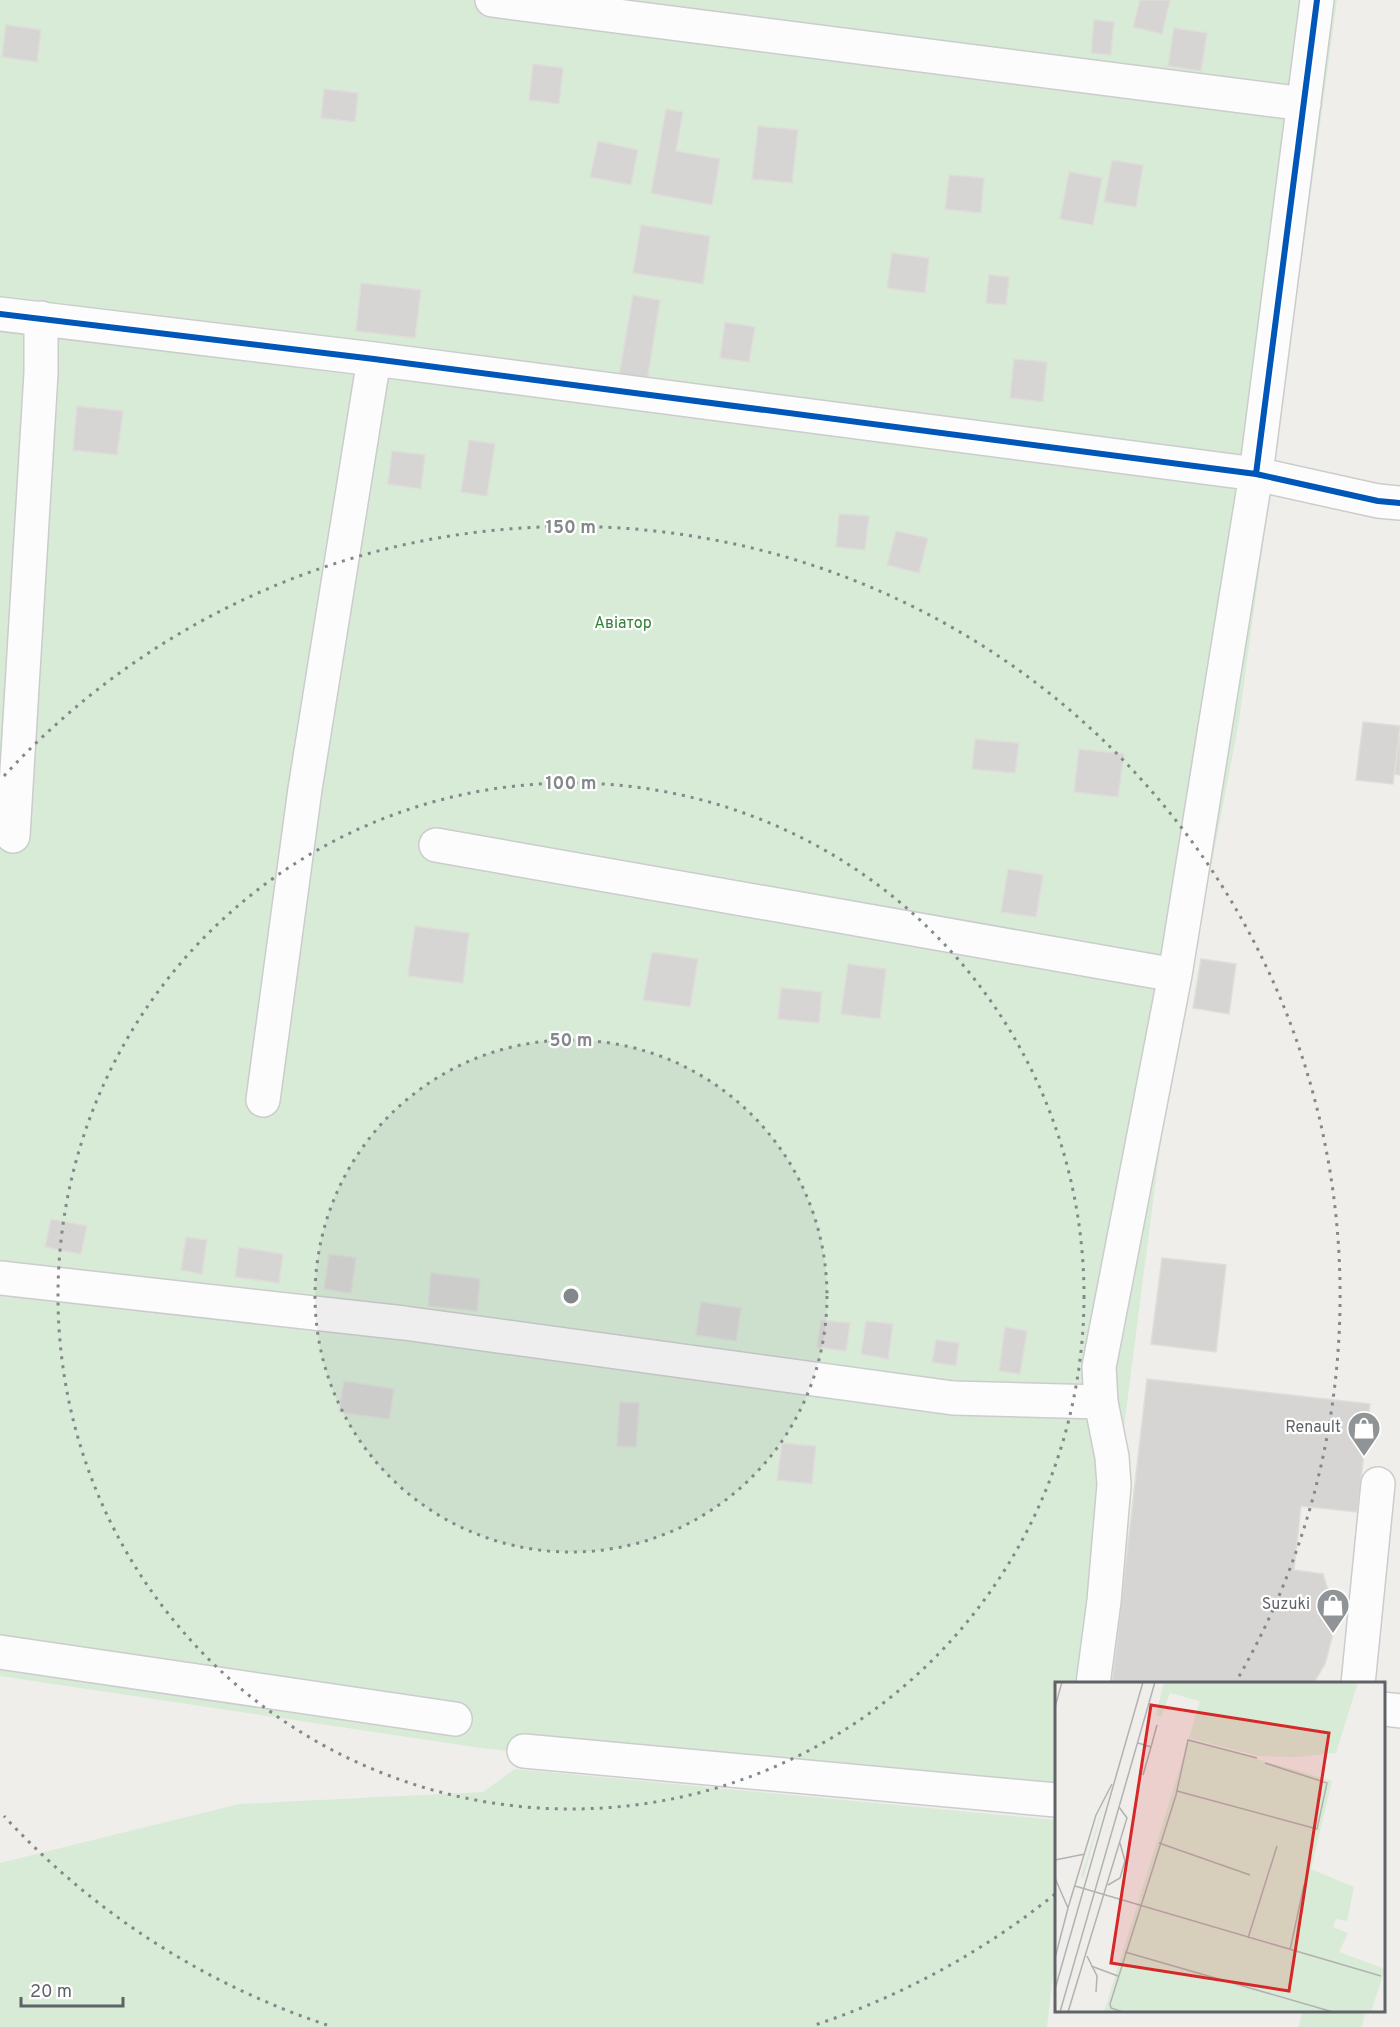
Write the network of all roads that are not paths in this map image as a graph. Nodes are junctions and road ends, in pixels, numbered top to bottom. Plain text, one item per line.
1 (492, 0) edge
2 (1317, 0) edge
3 (1304, 104) junction
4 (0, 314) edge
5 (41, 318) junction
6 (374, 359) junction
7 (1256, 474) junction
8 (1400, 503) edge
9 (13, 836) dead end
10 (436, 845) dead end
11 (1175, 975) junction
12 (263, 1100) dead end
13 (0, 1278) edge
14 (1101, 1402) junction
15 (1378, 1484) dead end
16 (0, 1652) edge
17 (1093, 1682) edge
18 (1358, 1682) edge
19 (1385, 1709) edge
20 (1400, 1711) edge
21 (455, 1719) dead end
22 (524, 1751) dead end
23 (1055, 1800) edge

1 - 3 street
2 - 3 street
3 - 7 street
4 - 5 street
5 - 6 street
5 - 9 street
6 - 7 street
6 - 12 street
7 - 8 street
7 - 11 street
10 - 11 street
11 - 14 street
13 - 14 street
14 - 17 street
15 - 18 street
16 - 21 street
19 - 20 street
22 - 23 street

